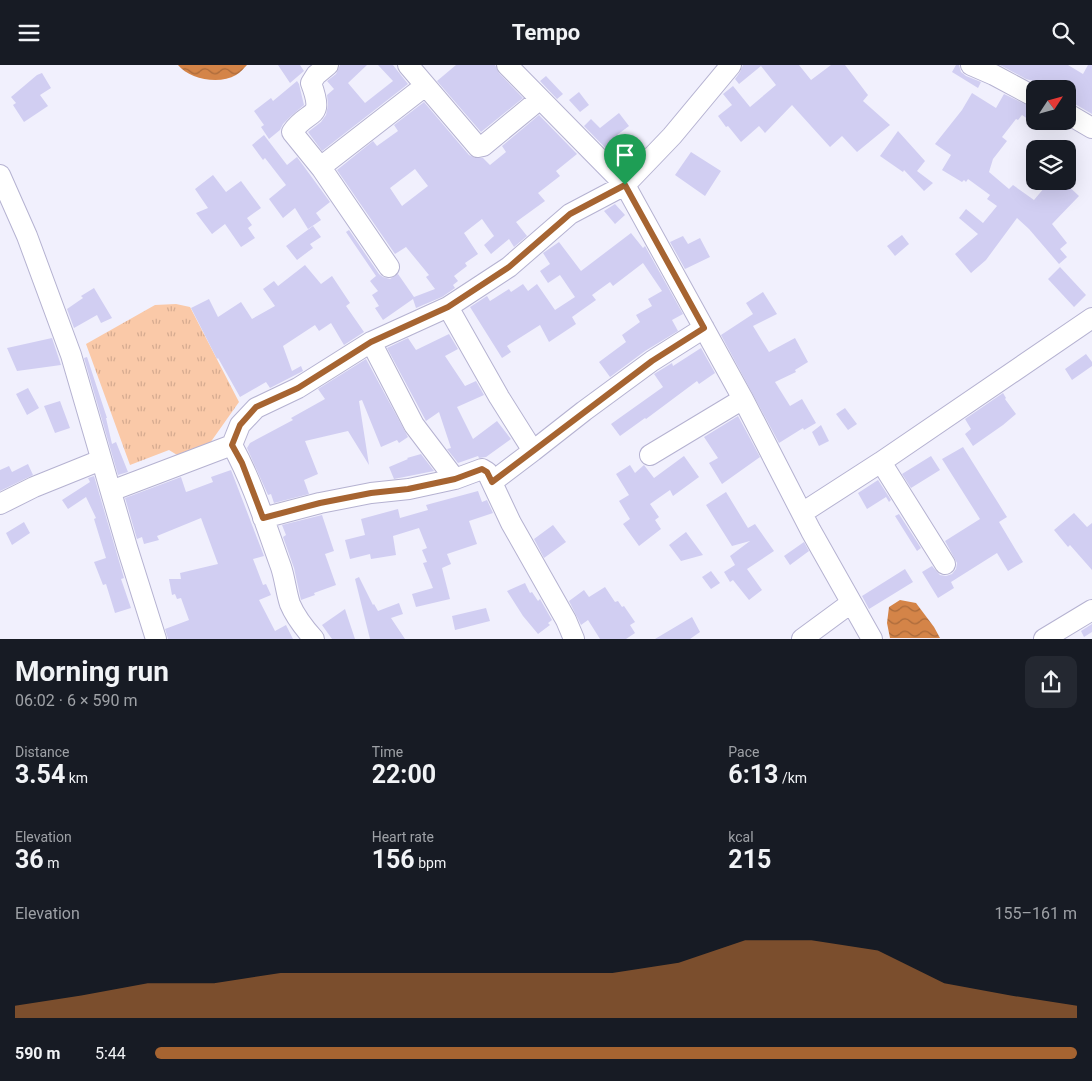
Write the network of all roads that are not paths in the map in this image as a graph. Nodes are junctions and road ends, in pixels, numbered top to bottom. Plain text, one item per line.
1 (328, 65) edge
2 (408, 65) edge
3 (507, 65) edge
4 (730, 65) edge
5 (971, 65) edge
6 (425, 86) junction
7 (1026, 92) edge
8 (540, 99) junction
9 (1076, 119) edge
10 (1092, 128) edge
11 (322, 169) junction
12 (0, 175) edge
13 (625, 185) junction
14 (389, 267) dead end
15 (448, 307) junction
16 (1092, 318) edge
17 (704, 328) junction
18 (371, 342) junction
19 (744, 399) junction
20 (232, 445) junction
21 (534, 451) junction
22 (650, 455) dead end
23 (101, 460) junction
24 (881, 463) junction
25 (455, 479) junction
26 (492, 482) junction
27 (111, 491) junction
28 (0, 505) edge
29 (802, 513) junction
30 (263, 518) junction
31 (944, 564) dead end
32 (851, 603) junction
33 (1092, 610) edge
34 (304, 636) edge
35 (156, 639) edge
36 (574, 639) edge
37 (802, 639) edge
38 (872, 639) edge
39 (1044, 639) edge

1 - 11 street
2 - 6 street
3 - 8 street
4 - 13 street
5 - 7 street
6 - 8 street
6 - 11 street
8 - 13 street
9 - 10 street
11 - 14 street
12 - 23 street
13 - 15 street
13 - 17 street
15 - 18 street
15 - 21 street
16 - 24 street
17 - 19 street
17 - 21 street
18 - 20 street
18 - 25 street
19 - 22 street
19 - 29 street
20 - 27 street
20 - 30 street
21 - 26 street
23 - 27 street
23 - 28 street
24 - 29 street
24 - 31 street
25 - 26 street
25 - 30 street
26 - 36 street
27 - 35 street
29 - 32 street
30 - 34 street
32 - 37 street
32 - 38 street
33 - 39 street

